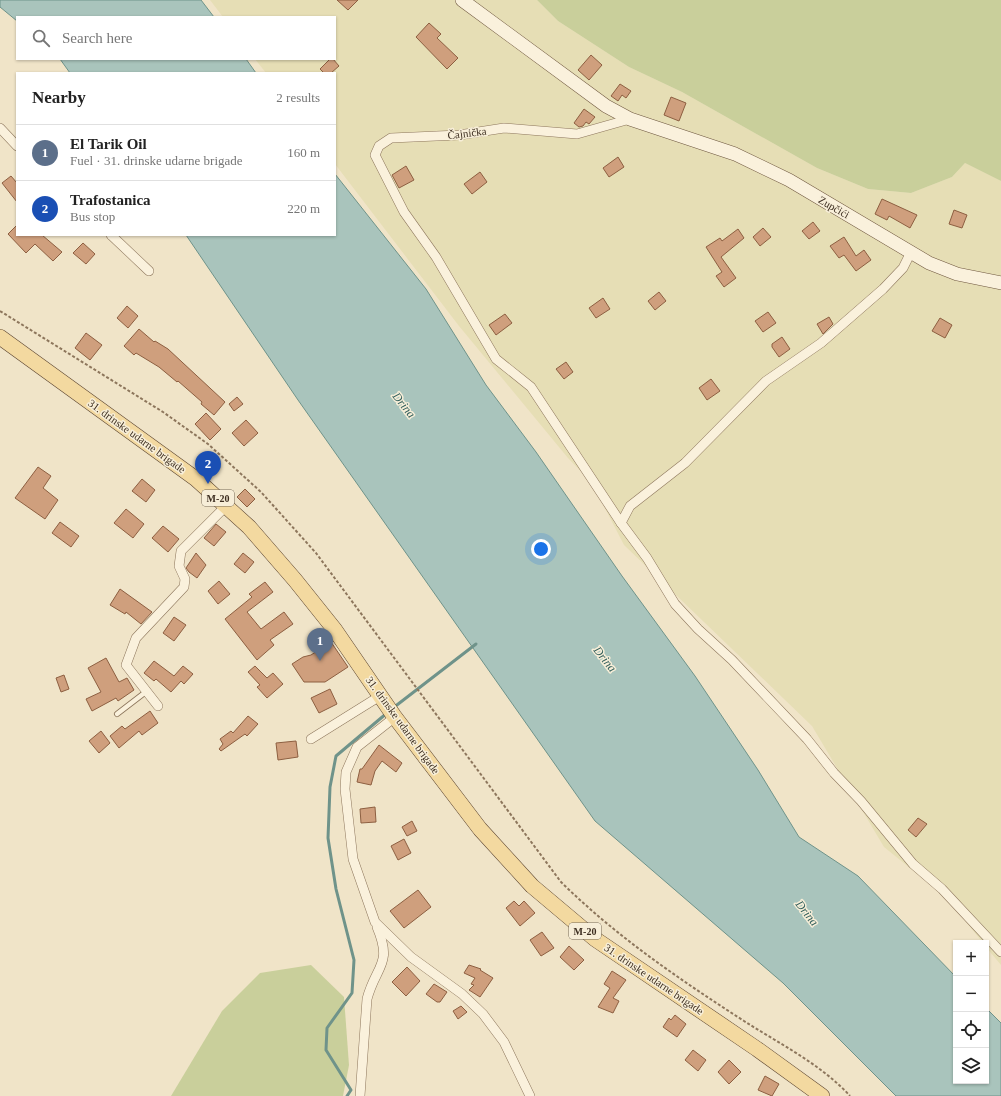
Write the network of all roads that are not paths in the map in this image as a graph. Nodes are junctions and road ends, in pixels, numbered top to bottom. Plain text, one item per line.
1 (462, 0) edge
2 (630, 119) junction
3 (0, 128) edge
4 (16, 145) edge
5 (112, 236) edge
6 (911, 252) junction
7 (149, 271) dead end
8 (1001, 283) edge
9 (0, 337) edge
10 (226, 506) junction
11 (621, 523) junction
12 (147, 691) junction
13 (380, 696) junction
14 (158, 706) dead end
15 (117, 714) dead end
16 (392, 714) junction
17 (311, 739) dead end
18 (375, 922) junction
19 (1001, 952) edge
20 (360, 1096) edge
21 (530, 1096) edge
22 (822, 1096) edge

1 - 2 main road
2 - 6 main road, Zupčići
2 - 11 street, Čajnička
3 - 4 street
5 - 7 street
6 - 8 main road, Zupčići
6 - 11 street
9 - 10 main road, 31. drinske udarne brigade / M-20
10 - 12 street
10 - 13 main road, 31. drinske udarne brigade / M-20
11 - 19 street
12 - 14 street
12 - 15 lane
13 - 16 main road, 31. drinske udarne brigade / M-20
13 - 17 street
16 - 18 street
16 - 22 main road, 31. drinske udarne brigade / M-20
18 - 20 street
18 - 21 street

